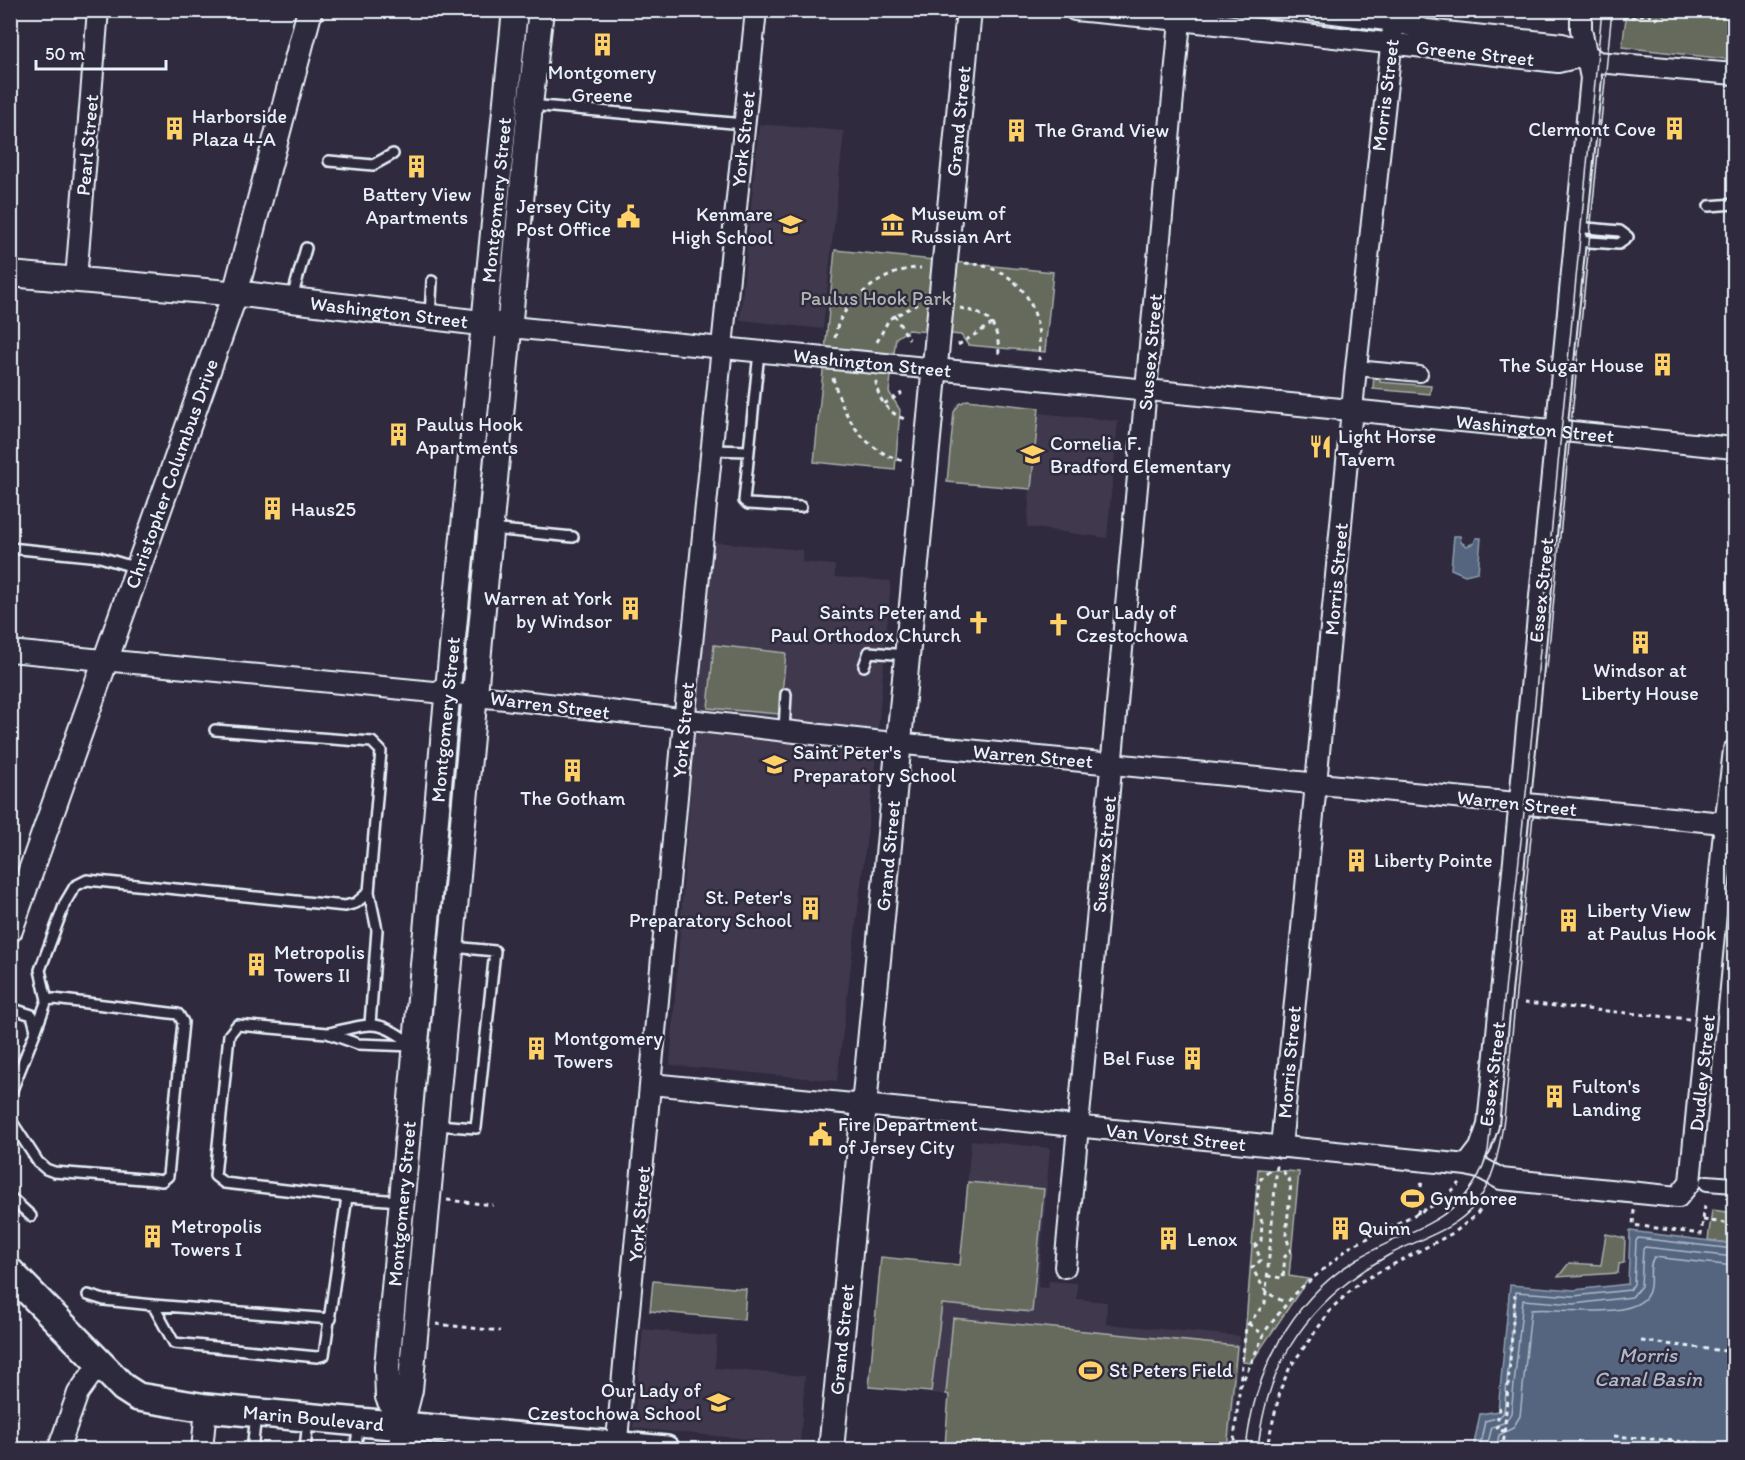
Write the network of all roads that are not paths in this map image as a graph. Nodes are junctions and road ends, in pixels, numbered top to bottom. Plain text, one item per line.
1 (98, 10) edge
2 (310, 10) edge
3 (515, 10) edge
4 (542, 10) edge
5 (756, 10) edge
6 (969, 10) edge
7 (1075, 10) edge
8 (1311, 10) edge
9 (1581, 10) edge
10 (1180, 15) edge
11 (1394, 16) edge
12 (1391, 44) junction
13 (1588, 55) junction
14 (1734, 74) edge
15 (530, 105) junction
16 (744, 124) junction
17 (393, 154) dead end
18 (329, 160) dead end
19 (1734, 204) edge
20 (1710, 206) dead end
21 (306, 248) dead end
22 (10, 274) edge
23 (76, 279) junction
24 (432, 281) dead end
25 (235, 294) junction
26 (291, 300) junction
27 (430, 316) junction
28 (483, 322) junction
29 (511, 327) junction
30 (722, 349) junction
31 (759, 352) junction
32 (1356, 368) junction
33 (933, 369) junction
34 (1420, 374) dead end
35 (1146, 391) junction
36 (1352, 411) junction
37 (1556, 431) junction
38 (1734, 448) edge
39 (712, 450) junction
40 (749, 451) junction
41 (801, 507) dead end
42 (491, 529) junction
43 (573, 537) dead end
44 (10, 548) edge
45 (137, 568) junction
46 (10, 651) edge
47 (908, 655) junction
48 (105, 660) junction
49 (864, 666) dead end
50 (447, 694) junction
51 (786, 694) dead end
52 (475, 696) junction
53 (684, 721) junction
54 (215, 730) dead end
55 (784, 731) junction
56 (899, 743) junction
57 (1734, 750) edge
58 (1112, 763) junction
59 (1317, 783) junction
60 (1520, 803) junction
61 (1730, 823) edge
62 (369, 892) junction
63 (10, 930) edge
64 (451, 947) junction
65 (47, 1000) junction
66 (10, 1008) edge
67 (370, 1024) junction
68 (36, 1030) junction
69 (327, 1033) junction
70 (414, 1046) junction
71 (441, 1048) junction
72 (651, 1084) junction
73 (10, 1095) edge
74 (865, 1106) junction
75 (10, 1119) edge
76 (436, 1125) junction
77 (1079, 1127) junction
78 (1279, 1156) junction
79 (1464, 1173) junction
80 (1699, 1182) junction
81 (1734, 1185) edge
82 (10, 1197) edge
83 (347, 1197) junction
84 (402, 1202) junction
85 (437, 1202) junction
86 (31, 1216) dead end
87 (1065, 1267) dead end
88 (10, 1272) edge
89 (88, 1295) dead end
90 (153, 1305) junction
91 (331, 1319) junction
92 (99, 1364) junction
93 (206, 1408) junction
94 (256, 1412) junction
95 (308, 1417) junction
96 (360, 1422) junction
97 (402, 1437) edge
98 (616, 1447) edge
99 (58, 1449) edge
100 (202, 1449) edge
101 (252, 1449) edge
102 (305, 1449) edge
103 (356, 1449) edge
104 (666, 1449) edge
105 (831, 1449) edge

1 - 23 street, Pearl Street
2 - 25 street, Christopher Columbus Drive
3 - 28 street, Montgomery Street
4 - 15 street, Montgomery Street
5 - 16 street, York Street
6 - 33 street, Grand Street
7 - 10 street, Greene Street
8 - 11 street, Greene Street
9 - 13 street, Essex Street
10 - 12 street, Greene Street
10 - 35 street, Sussex Street
11 - 12 street, Morris Street
11 - 13 street, Greene Street
12 - 13 street, Greene Street
12 - 32 street, Morris Street
13 - 14 street, Greene Street
13 - 37 street, Essex Street
15 - 16 lane
15 - 29 street, Montgomery Street
16 - 30 street, York Street
17 - 18 lane
19 - 20 lane
21 - 26 lane
22 - 23 street, Washington Street
23 - 25 street, Washington Street
24 - 27 lane
25 - 26 street, Washington Street
25 - 45 street, Christopher Columbus Drive
26 - 27 street, Washington Street
27 - 28 street, Washington Street
28 - 29 street, Washington Street
28 - 50 street, Montgomery Street
29 - 30 street, Washington Street
29 - 42 street, Montgomery Street
30 - 31 street, Washington Street
30 - 39 street, York Street
31 - 33 street, Washington Street
31 - 40 lane
32 - 34 street
32 - 36 street, Morris Street
33 - 35 street, Washington Street
33 - 47 street, Grand Street
35 - 36 street, Washington Street
35 - 58 street, Sussex Street
36 - 37 street, Washington Street
36 - 59 street, Morris Street
37 - 38 street, Washington Street
37 - 60 street, Essex Street
39 - 40 lane
39 - 53 street, York Street
40 - 41 lane
42 - 43 lane
42 - 52 street, Montgomery Street
44 - 45 lane
45 - 48 street, Christopher Columbus Drive
46 - 48 street, Warren Street
47 - 49 lane
47 - 56 street, Grand Street
48 - 50 street, Warren Street
48 - 63 street, Christopher Columbus Drive
50 - 52 street, Warren Street
50 - 70 street, Montgomery Street
51 - 55 lane
52 - 53 street, Warren Street
52 - 64 street, Montgomery Street
53 - 55 street, Warren Street
53 - 72 street, York Street
54 - 62 lane
55 - 56 street, Warren Street
56 - 58 street, Warren Street
56 - 74 street, Grand Street
57 - 61 street, Dudley Street
58 - 59 street, Warren Street
58 - 77 street, Sussex Street
59 - 60 street, Warren Street
59 - 78 street, Morris Street
60 - 61 street, Warren Street
60 - 79 street, Essex Street
61 - 80 street, Dudley Street
62 - 65 lane
62 - 67 lane
64 - 71 street, Montgomery Street
64 - 76 lane
65 - 68 lane
65 - 75 lane
66 - 68 lane
67 - 69 lane
67 - 70 lane
68 - 73 lane
69 - 70 lane
69 - 83 lane
70 - 71 street
70 - 84 street, Montgomery Street
71 - 76 street, Montgomery Street
72 - 74 street, Van Vorst Street
72 - 98 street, York Street
74 - 77 street, Van Vorst Street
74 - 105 street, Grand Street
76 - 85 street, Montgomery Street
77 - 78 street, Van Vorst Street
77 - 87 street, Sussex Street
78 - 79 street, Van Vorst Street
79 - 80 street, Van Vorst Street
80 - 81 street
82 - 86 lane
83 - 84 lane
83 - 91 lane
84 - 85 street
84 - 97 street, Montgomery Street
85 - 97 street, Montgomery Street
88 - 92 main road, Marin Boulevard
89 - 90 lane
90 - 91 lane
90 - 91 lane
92 - 93 main road, Marin Boulevard
92 - 99 street
93 - 94 main road, Marin Boulevard
93 - 100 street
94 - 95 main road, Marin Boulevard
94 - 101 lane
95 - 96 main road, Marin Boulevard
95 - 102 lane
96 - 97 main road, Marin Boulevard
96 - 103 lane
97 - 98 main road, Marin Boulevard
98 - 104 main road, Marin Boulevard

